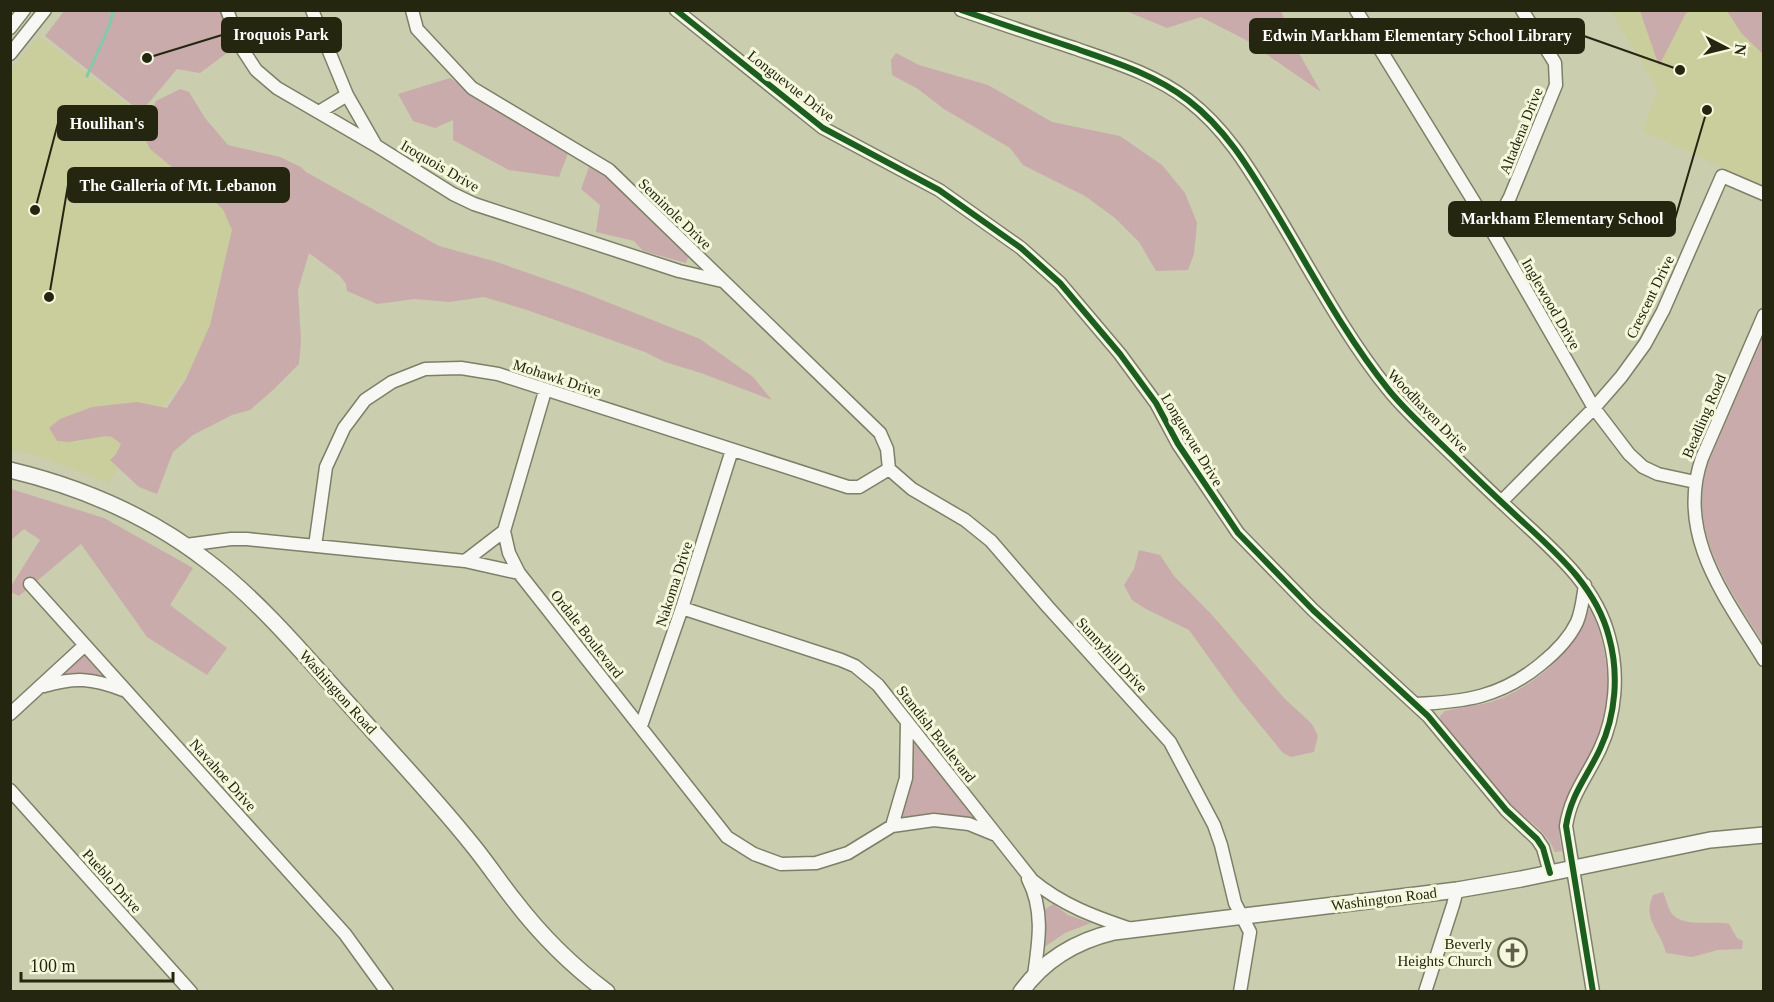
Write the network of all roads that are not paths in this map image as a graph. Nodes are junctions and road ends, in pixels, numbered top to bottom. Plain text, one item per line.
1 (24, 10) edge
2 (45, 10) edge
3 (227, 10) edge
4 (312, 10) edge
5 (412, 10) edge
6 (676, 10) edge
7 (961, 10) edge
8 (1356, 10) edge
9 (1522, 10) edge
10 (10, 28) edge
11 (10, 54) edge
12 (347, 95) junction
13 (319, 112) junction
14 (375, 145) junction
15 (1764, 194) edge
16 (1492, 231) junction
17 (723, 282) junction
18 (1764, 315) edge
19 (545, 391) junction
20 (1594, 408) junction
21 (732, 450) junction
22 (890, 469) junction
23 (10, 470) edge
24 (1695, 482) junction
25 (1501, 502) junction
26 (504, 531) junction
27 (186, 545) junction
28 (315, 546) junction
29 (465, 561) junction
30 (519, 573) junction
31 (30, 584) dead end
32 (1585, 585) junction
33 (682, 608) junction
34 (85, 645) junction
35 (1764, 660) edge
36 (40, 687) junction
37 (127, 692) junction
38 (1415, 705) junction
39 (12, 715) edge
40 (907, 722) junction
41 (641, 726) junction
42 (10, 790) edge
43 (892, 826) junction
44 (1764, 834) edge
45 (996, 835) junction
46 (1573, 869) junction
47 (1023, 870) junction
48 (1550, 873) junction
49 (1457, 890) junction
50 (1242, 915) junction
51 (1131, 929) junction
52 (1034, 975) junction
53 (191, 992) edge
54 (387, 992) edge
55 (607, 992) edge
56 (1021, 992) edge
57 (1240, 992) edge
58 (1425, 992) edge
59 (1593, 992) edge

1 - 10 street
2 - 11 street
3 - 13 street, Iroquois Drive
4 - 12 street
5 - 17 street, Seminole Drive
6 - 38 street, Longuevue Drive
7 - 25 street, Woodhaven Drive
8 - 16 street, Inglewood Drive
9 - 16 street, Altadena Drive
12 - 13 street
12 - 14 street
13 - 14 street, Iroquois Drive
14 - 17 street, Iroquois Drive
15 - 20 street, Crescent Drive
16 - 20 street, Inglewood Drive
17 - 22 street, Seminole Drive
18 - 24 street, Beadling Road
19 - 21 street, Mohawk Drive
19 - 26 street
19 - 28 street, Mohawk Drive
20 - 24 street, Inglewood Drive
20 - 25 street, Crescent Drive
21 - 22 street, Mohawk Drive
21 - 33 street, Nakoma Drive
22 - 50 street, Sunnyhill Drive
23 - 27 main road, Washington Road
24 - 35 street, Beadling Road
25 - 32 street, Woodhaven Drive
26 - 29 street
26 - 30 street, Ordale Boulevard
27 - 28 street
27 - 55 main road, Washington Road
28 - 29 street
29 - 30 street
30 - 41 street, Ordale Boulevard
31 - 34 street, Navahoe Drive
32 - 38 street
32 - 46 street, Woodhaven Drive
33 - 40 street, Standish Boulevard
33 - 41 street, Nakoma Drive
34 - 36 street
34 - 37 street, Navahoe Drive
36 - 37 street
36 - 39 street
37 - 54 street, Navahoe Drive
38 - 48 street, Longuevue Drive
40 - 43 street
40 - 45 street, Standish Boulevard
41 - 43 street, Ordale Boulevard
42 - 53 street, Pueblo Drive
43 - 45 street, Ordale Boulevard
44 - 46 main road, Washington Road
45 - 47 street, Standish Boulevard
46 - 48 main road, Washington Road
46 - 59 street, Woodhaven Drive
47 - 51 street, Standish Boulevard
47 - 52 street
48 - 49 main road, Washington Road
49 - 50 main road, Washington Road
49 - 58 street
50 - 51 main road, Washington Road
50 - 57 street, Sunnyhill Drive
51 - 52 main road, Washington Road
52 - 56 main road, Washington Road

